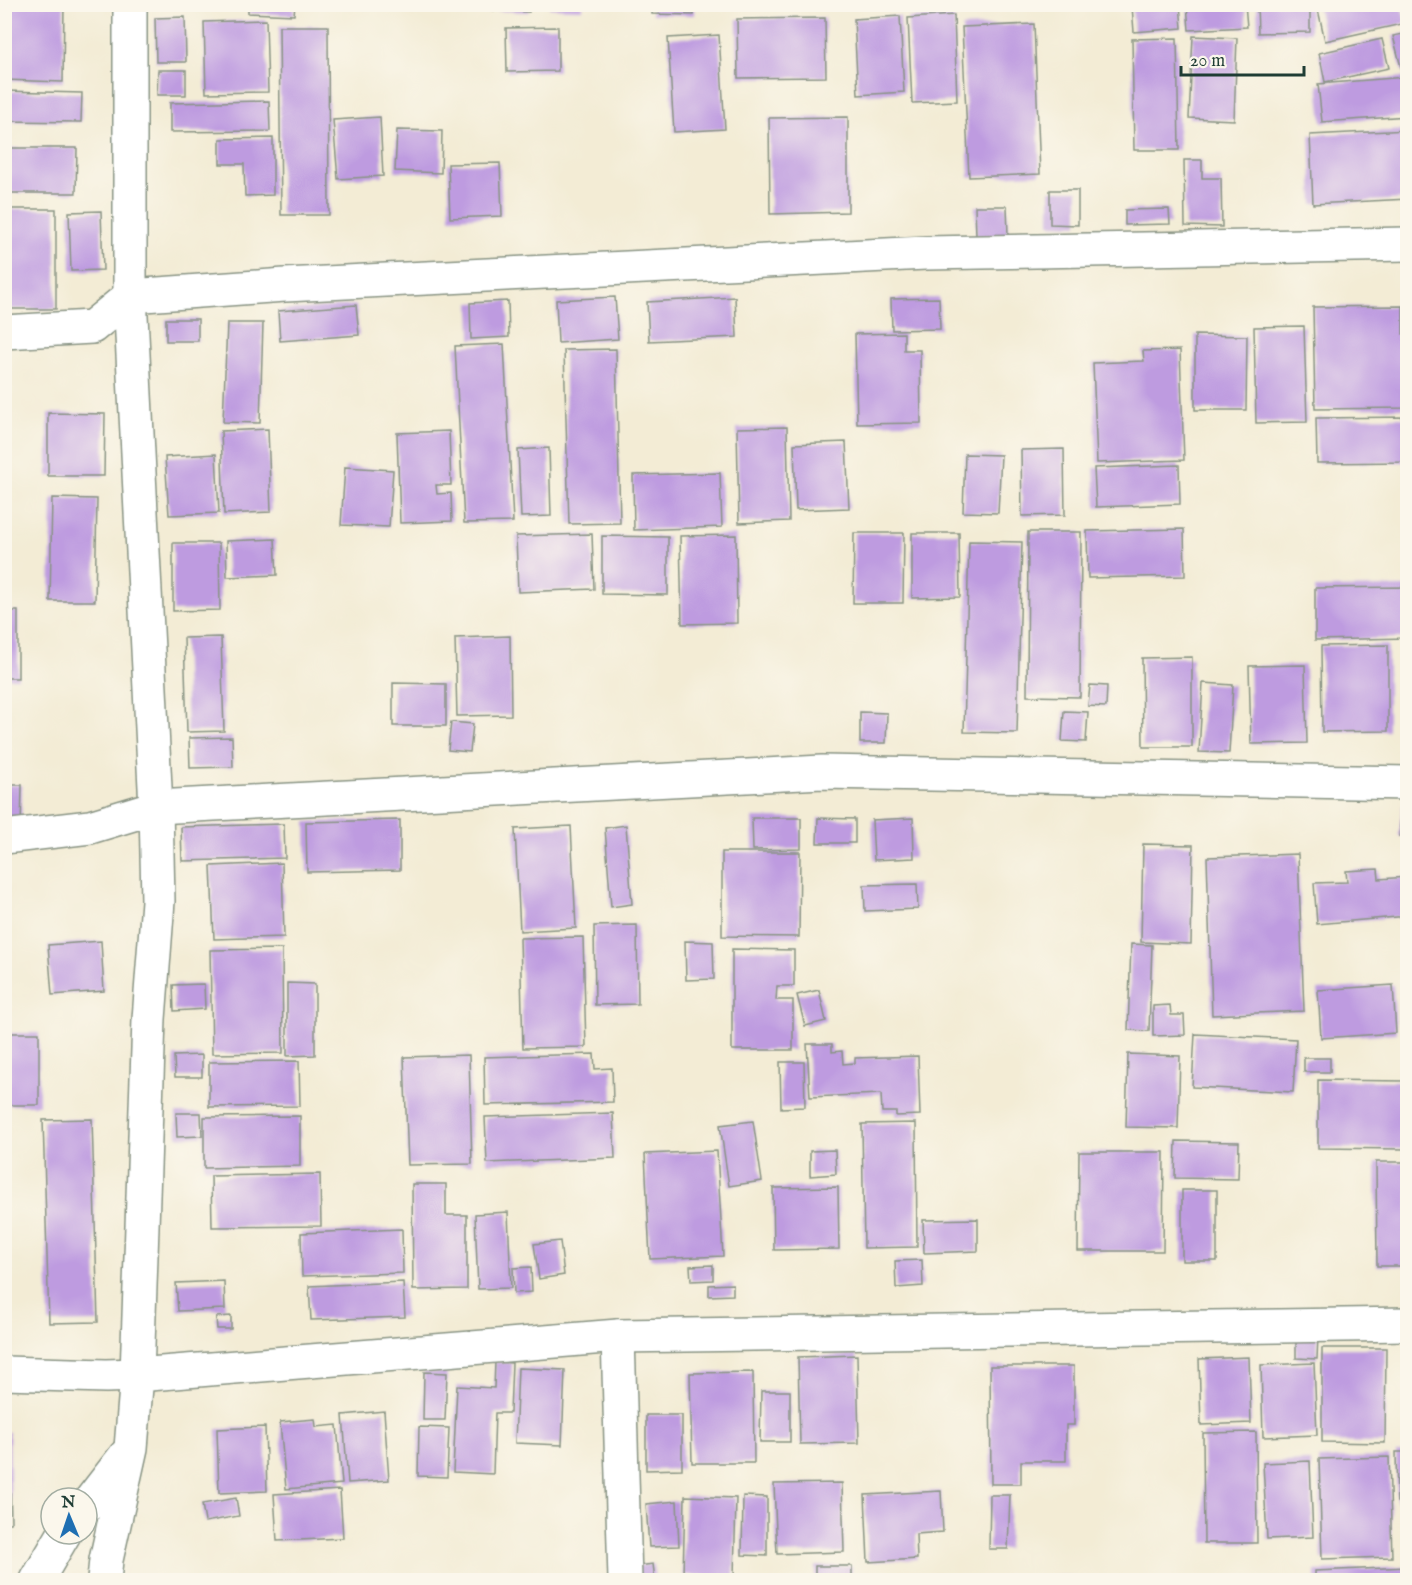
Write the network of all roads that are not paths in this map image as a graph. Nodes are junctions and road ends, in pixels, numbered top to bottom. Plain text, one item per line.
1 (130, 4) edge
2 (1407, 244) edge
3 (130, 296) junction
4 (4, 332) edge
5 (1407, 783) edge
6 (156, 807) junction
7 (4, 837) edge
8 (1407, 1324) edge
9 (618, 1336) junction
10 (4, 1373) edge
11 (137, 1375) junction
12 (132, 1448) junction
13 (99, 1489) edge
14 (57, 1546) edge
15 (37, 1581) edge
16 (104, 1581) edge
17 (625, 1581) edge

1 - 3 street
2 - 3 street
3 - 4 street
3 - 6 street
5 - 6 street
6 - 7 street
6 - 11 street
8 - 9 street
9 - 11 street
9 - 17 street
10 - 11 street
11 - 12 street
12 - 13 street
12 - 16 street
14 - 15 street

